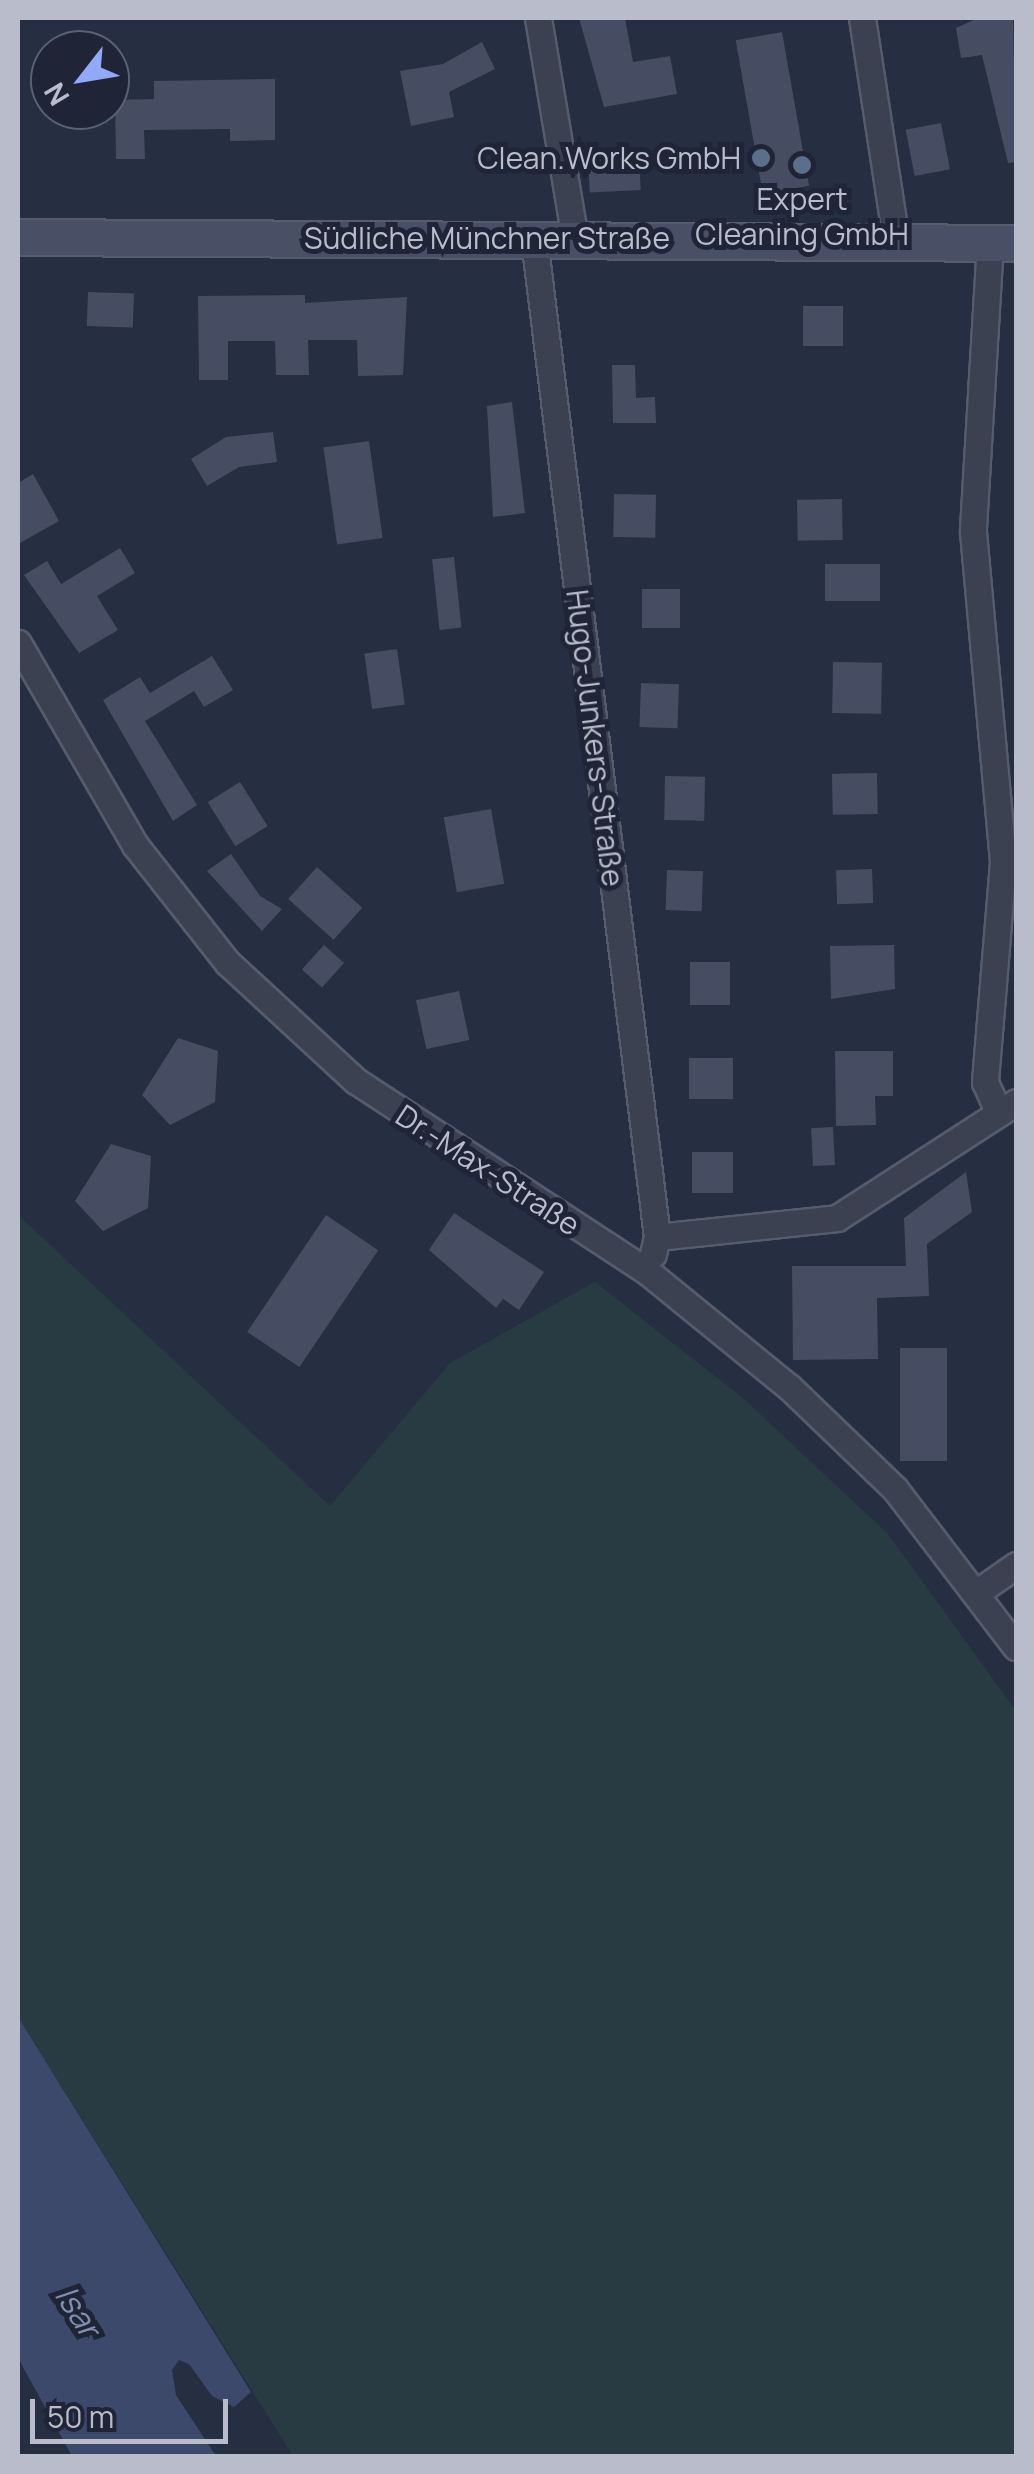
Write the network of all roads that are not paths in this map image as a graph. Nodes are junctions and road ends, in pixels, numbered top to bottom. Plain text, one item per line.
1 (538, 18) edge
2 (862, 18) edge
3 (18, 237) edge
4 (575, 238) junction
5 (534, 239) junction
6 (896, 240) junction
7 (1003, 243) edge
8 (18, 643) edge
9 (1008, 1108) edge
10 (658, 1237) junction
11 (648, 1273) junction
12 (1016, 1565) edge
13 (976, 1593) junction
14 (1016, 1646) edge

1 - 4 street
2 - 6 street
3 - 5 main road, Südliche Münchner Straße
4 - 5 main road, Südliche Münchner Straße
4 - 6 main road, Südliche Münchner Straße
5 - 10 street, Hugo-Junkers-Straße
6 - 7 main road, Südliche Münchner Straße
7 - 9 street
8 - 11 street, Dr.-Max-Straße
9 - 10 street
10 - 11 street
11 - 13 street, Dr.-Max-Straße
12 - 13 street
13 - 14 street, Dr.-Max-Straße

